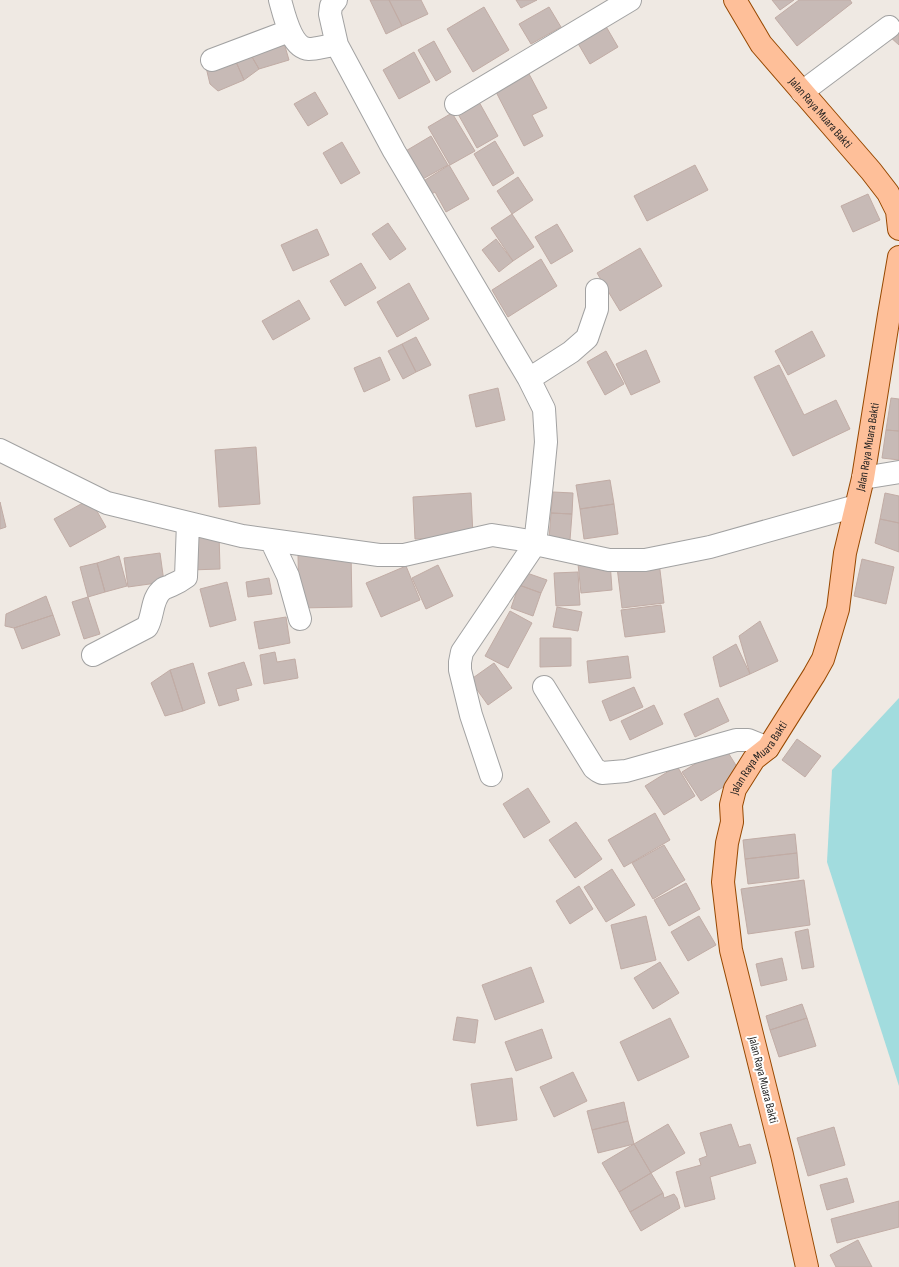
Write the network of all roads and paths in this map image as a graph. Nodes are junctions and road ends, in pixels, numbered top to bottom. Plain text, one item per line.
1 (280, 0) edge
2 (336, 0) edge
3 (630, 0) edge
4 (735, 0) edge
5 (889, 27) dead end
6 (289, 31) junction
7 (325, 46) junction
8 (212, 60) dead end
9 (802, 92) junction
10 (456, 104) dead end
11 (899, 229) edge
12 (899, 257) edge
13 (597, 290) dead end
14 (529, 379) junction
15 (0, 450) edge
16 (899, 472) edge
17 (863, 478) junction
18 (856, 506) junction
19 (188, 523) junction
20 (272, 540) junction
21 (529, 542) junction
22 (300, 619) dead end
23 (93, 655) dead end
24 (544, 687) dead end
25 (768, 748) junction
26 (491, 775) dead end
27 (807, 1267) edge

1 - 6 street
2 - 7 street
3 - 10 street
4 - 9 main road, Jalan Raya Muara Bakti
5 - 9 street
6 - 7 street
6 - 8 street
7 - 14 street
9 - 11 main road, Jalan Raya Muara Bakti
12 - 17 main road, Jalan Raya Muara Bakti
13 - 14 street
14 - 21 street
15 - 19 street
16 - 17 street
17 - 18 main road, Jalan Raya Muara Bakti
18 - 21 street
18 - 25 main road, Jalan Raya Muara Bakti
19 - 20 street
19 - 23 street
20 - 21 street
20 - 22 street
21 - 26 street
24 - 25 street
25 - 27 main road, Jalan Raya Muara Bakti

